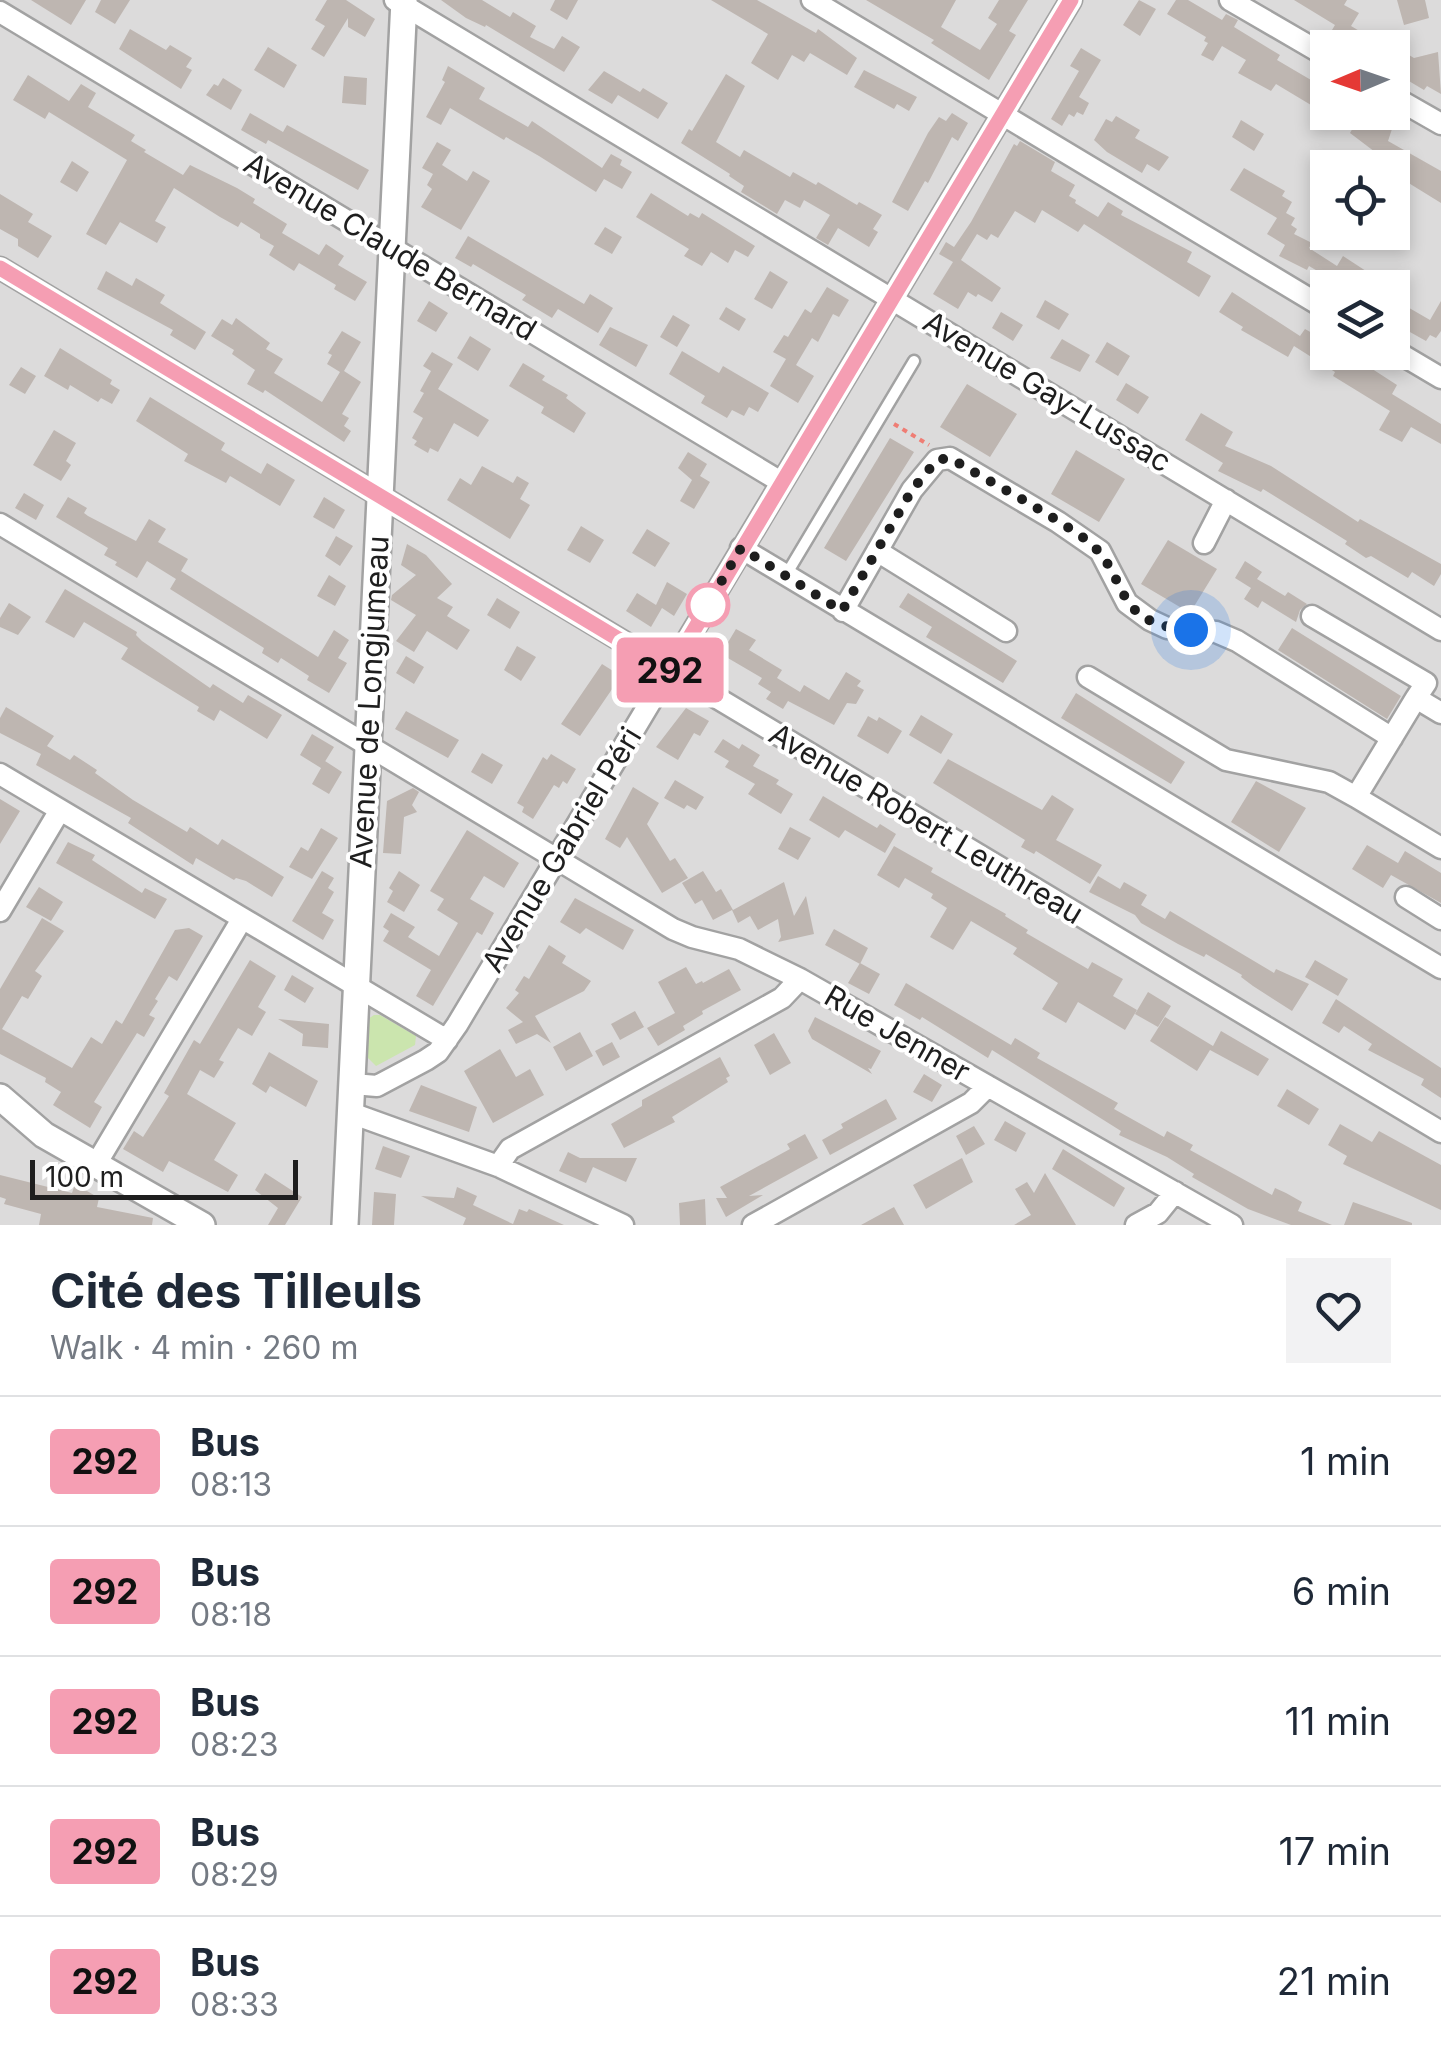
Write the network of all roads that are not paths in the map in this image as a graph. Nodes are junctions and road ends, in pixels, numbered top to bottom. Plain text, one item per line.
1 (812, 0) edge
2 (1071, 0) edge
3 (1230, 0) edge
4 (401, 2) edge
5 (0, 12) edge
6 (1310, 47) edge
7 (1410, 106) edge
8 (1002, 115) junction
9 (1441, 124) edge
10 (391, 248) junction
11 (0, 268) edge
12 (893, 299) junction
13 (1310, 299) edge
14 (1410, 360) edge
15 (914, 362) dead end
16 (1441, 378) edge
17 (781, 482) junction
18 (381, 497) junction
19 (1226, 500) junction
20 (0, 524) edge
21 (1204, 543) dead end
22 (741, 548) junction
23 (878, 551) junction
24 (785, 576) junction
25 (842, 611) junction
26 (1312, 616) dead end
27 (1441, 630) edge
28 (1006, 631) dead end
29 (670, 670) junction
30 (1088, 677) dead end
31 (1416, 698) junction
32 (1441, 713) edge
33 (1392, 738) junction
34 (367, 744) junction
35 (0, 774) edge
36 (1356, 797) junction
37 (60, 810) junction
38 (1441, 848) edge
39 (557, 857) junction
40 (1406, 897) dead end
41 (0, 911) edge
42 (242, 919) junction
43 (1441, 920) edge
44 (1441, 968) edge
45 (800, 979) junction
46 (356, 986) junction
47 (447, 1040) junction
48 (352, 1084) junction
49 (988, 1086) junction
50 (0, 1097) edge
51 (351, 1113) junction
52 (1441, 1132) edge
53 (95, 1166) junction
54 (498, 1166) junction
55 (1175, 1192) junction
56 (196, 1224) edge
57 (345, 1225) edge
58 (622, 1225) edge
59 (753, 1225) edge
60 (1136, 1225) edge
61 (1232, 1225) edge

1 - 8 street
2 - 8 street, Avenue Gabriel Péri
3 - 6 street
4 - 10 street, Avenue de Longjumeau
4 - 12 street, Avenue Gay-Lussac
5 - 10 street, Avenue Claude Bernard
7 - 9 street
8 - 12 street, Avenue Gabriel Péri
8 - 13 street
10 - 17 street, Avenue Claude Bernard
10 - 18 street, Avenue de Longjumeau
11 - 18 street, Avenue Robert Leuthreau
12 - 17 street, Avenue Gabriel Péri
12 - 19 street, Avenue Gay-Lussac
14 - 16 street
15 - 24 lane
17 - 22 street, Avenue Gabriel Péri
18 - 29 street, Avenue Robert Leuthreau
18 - 34 street, Avenue de Longjumeau
19 - 21 street
19 - 27 street, Avenue Gay-Lussac
20 - 34 street, Rue Jenner
22 - 24 street
22 - 29 street, Avenue Gabriel Péri
23 - 25 street
23 - 28 street
23 - 33 street
24 - 25 street
25 - 44 street
26 - 31 street
29 - 39 street, Avenue Gabriel Péri
29 - 52 street, Avenue Robert Leuthreau
30 - 36 street
31 - 32 street
31 - 33 street
33 - 36 street
34 - 39 street, Rue Jenner
34 - 46 street, Avenue de Longjumeau
35 - 37 street
36 - 38 street
37 - 41 street
37 - 42 street
39 - 45 street, Rue Jenner
39 - 47 street, Avenue Gabriel Péri
40 - 43 street
42 - 46 street
42 - 53 street
45 - 49 street, Rue Jenner
45 - 54 street
46 - 47 street
46 - 48 street, Avenue de Longjumeau
47 - 48 street, Avenue Gabriel Péri
48 - 51 street, Avenue de Longjumeau
49 - 55 street, Rue Jenner
49 - 59 street
50 - 53 street
51 - 54 street
51 - 57 street, Avenue de Longjumeau
53 - 56 street
54 - 58 street
55 - 60 street
55 - 61 street, Rue Jenner

